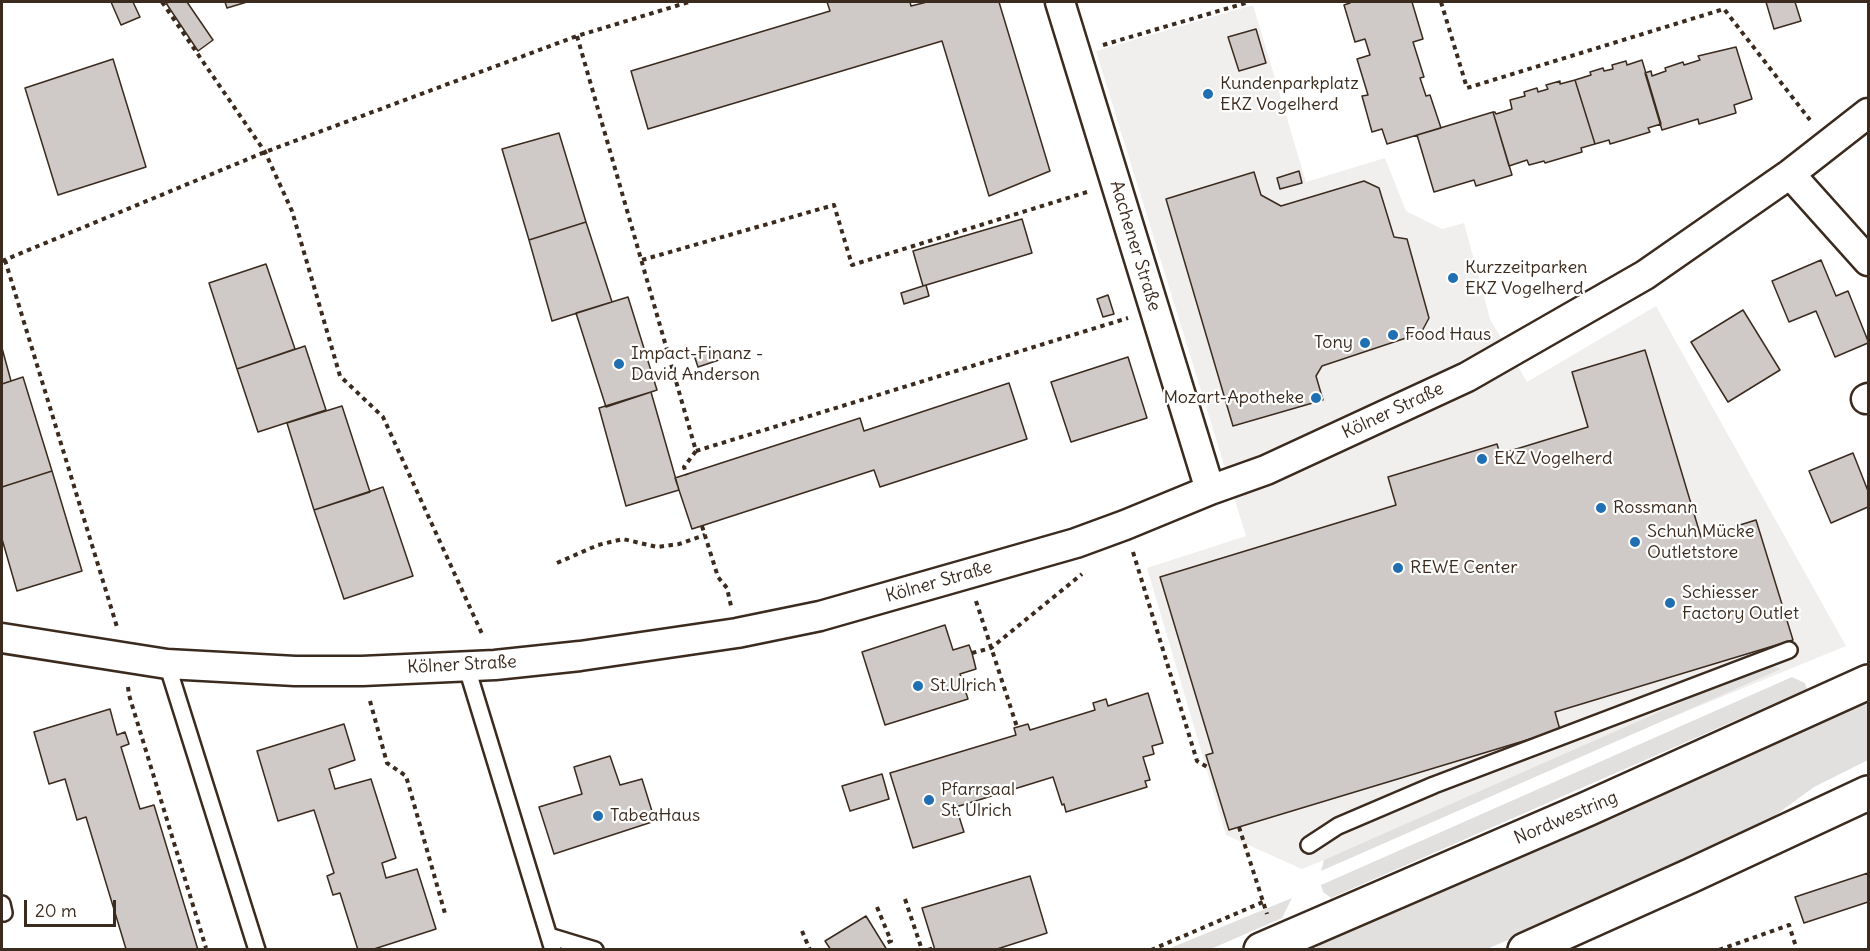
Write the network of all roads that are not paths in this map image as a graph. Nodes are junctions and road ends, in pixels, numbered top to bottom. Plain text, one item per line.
1 (1060, 2) edge
2 (1869, 113) edge
3 (1790, 174) junction
4 (1869, 261) edge
5 (1210, 490) junction
6 (2, 638) edge
7 (1789, 650) dead end
8 (167, 664) junction
9 (466, 665) junction
10 (1869, 682) edge
11 (1869, 794) edge
12 (1309, 845) dead end
13 (551, 943) edge
14 (1269, 946) edge
15 (257, 950) edge
16 (595, 950) edge
17 (1525, 950) edge

1 - 5 street, Aachener Straße
2 - 3 street, Kölner Straße
3 - 4 street
3 - 5 street, Kölner Straße
5 - 9 street, Kölner Straße
6 - 8 street, Kölner Straße
7 - 12 lane
8 - 9 street, Kölner Straße
8 - 15 lane
9 - 13 lane
10 - 14 main road, Nordwestring
11 - 17 main road
13 - 16 lane

